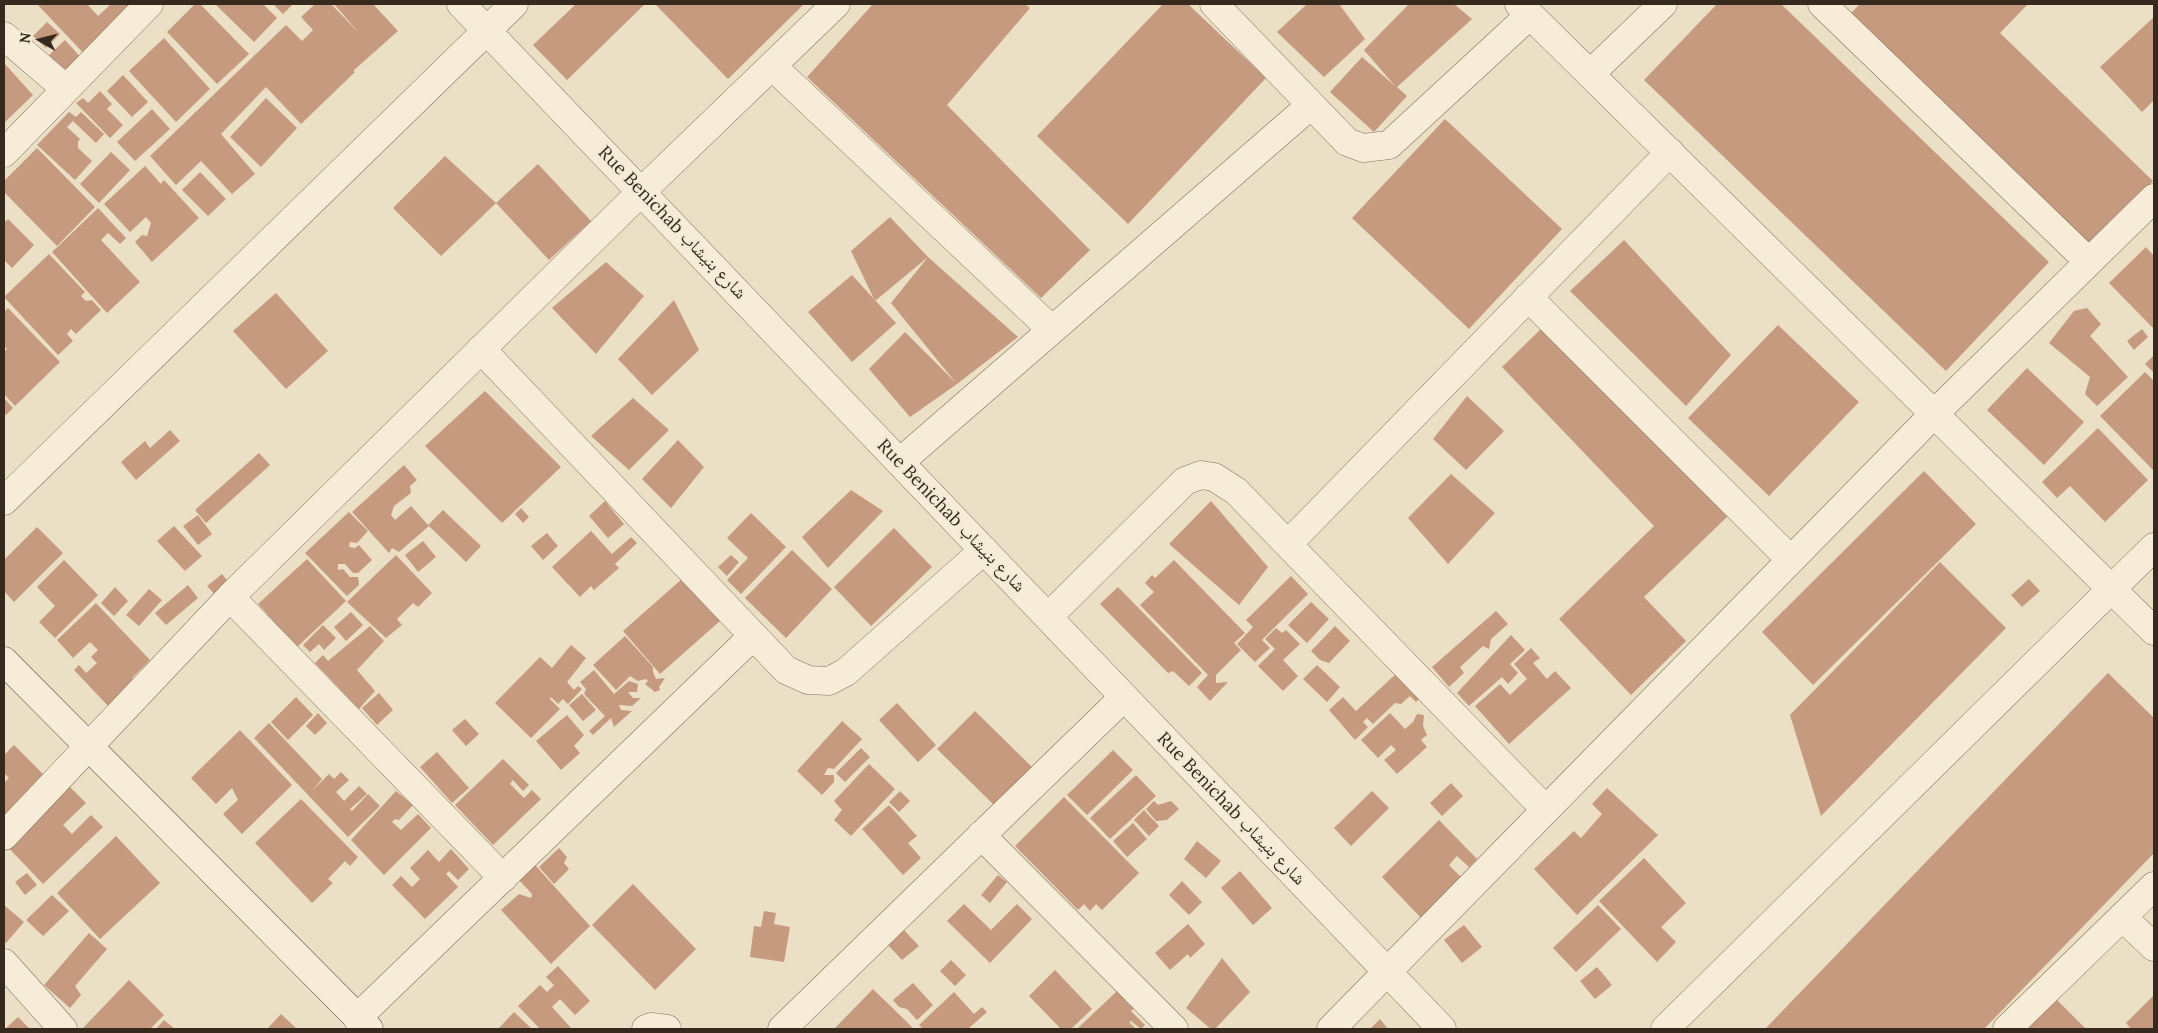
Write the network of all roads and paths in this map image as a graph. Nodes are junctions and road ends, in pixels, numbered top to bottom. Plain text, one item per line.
1 (149, 4) edge
2 (461, 4) edge
3 (514, 4) edge
4 (836, 4) edge
5 (1214, 4) edge
6 (1663, 4) edge
7 (1822, 4) edge
8 (1525, 9) edge
9 (488, 30) junction
10 (4, 36) edge
11 (772, 66) junction
12 (1590, 74) junction
13 (66, 89) junction
14 (1311, 105) junction
15 (1670, 152) junction
16 (4, 153) edge
17 (642, 191) junction
18 (2154, 198) edge
19 (2089, 262) junction
20 (1528, 297) junction
21 (1052, 330) junction
22 (481, 349) junction
23 (1934, 414) junction
24 (900, 462) junction
25 (4, 501) edge
26 (1288, 544) junction
27 (2154, 547) edge
28 (984, 550) junction
29 (1791, 560) junction
30 (2112, 589) junction
31 (230, 597) junction
32 (1048, 617) junction
33 (2154, 631) edge
34 (753, 636) junction
35 (4, 661) edge
36 (1124, 697) junction
37 (88, 746) junction
38 (1546, 810) junction
39 (981, 835) junction
40 (4, 836) edge
41 (503, 878) junction
42 (2154, 886) edge
43 (2122, 916) junction
44 (2154, 948) edge
45 (4, 963) edge
46 (1387, 972) junction
47 (363, 1024) edge
48 (63, 1029) edge
49 (646, 1029) edge
50 (666, 1029) edge
51 (782, 1029) edge
52 (1174, 1029) edge
53 (1331, 1029) edge
54 (1442, 1029) edge
55 (1665, 1029) edge
56 (2007, 1029) edge

1 - 13 street
2 - 9 street, Rue Benichab شارع بنيشاب
3 - 9 street
4 - 11 street
5 - 14 street
6 - 12 street
7 - 19 street
8 - 12 street
8 - 14 street
9 - 17 street, Rue Benichab شارع بنيشاب
9 - 25 street
10 - 13 street
11 - 17 street
11 - 21 street
12 - 15 street
13 - 16 street
14 - 21 street
15 - 20 street
15 - 23 street
17 - 22 street
17 - 24 street, Rue Benichab شارع بنيشاب
18 - 19 street
19 - 23 street
20 - 26 street
20 - 29 street
21 - 24 street
22 - 31 street
22 - 34 street
23 - 29 street
23 - 30 street
24 - 28 street, Rue Benichab شارع بنيشاب
26 - 32 street
26 - 38 street
27 - 30 street
28 - 32 street, Rue Benichab شارع بنيشاب
28 - 34 street
29 - 38 street
30 - 33 street
30 - 55 street
31 - 37 street
31 - 41 street
32 - 36 street, Rue Benichab شارع بنيشاب
34 - 41 street
35 - 37 street
36 - 39 street
36 - 46 street, Rue Benichab شارع بنيشاب
37 - 40 street
37 - 47 street
38 - 46 street
39 - 51 street
39 - 52 street
41 - 47 street
42 - 43 street
43 - 44 street
43 - 56 street
45 - 48 street
46 - 53 street
46 - 54 street, Rue Benichab شارع بنيشاب
49 - 50 street

